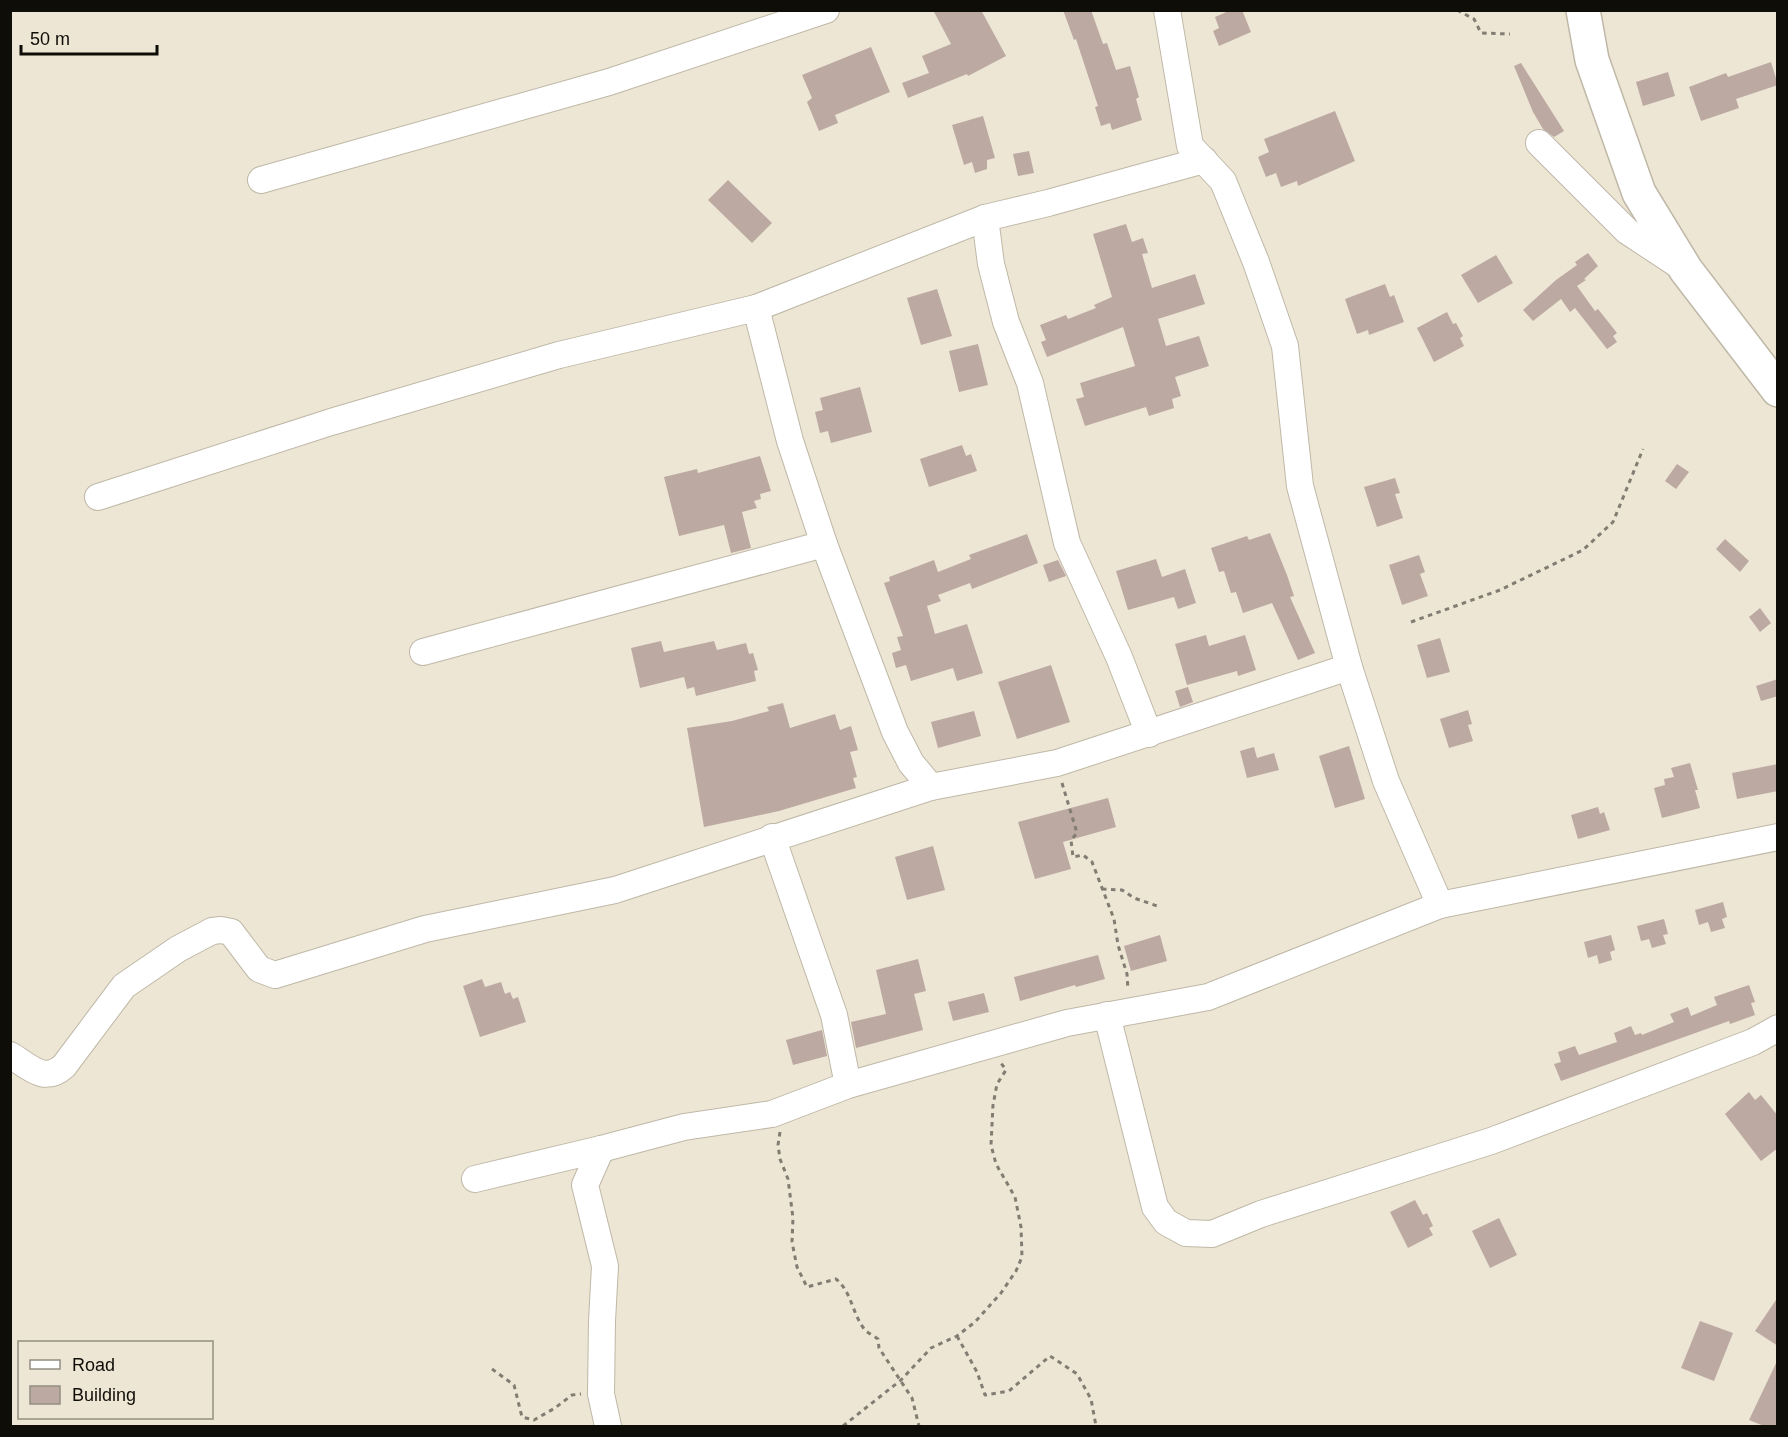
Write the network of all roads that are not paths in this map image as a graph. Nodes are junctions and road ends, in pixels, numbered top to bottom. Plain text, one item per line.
1 (826, 10) edge
2 (1167, 10) edge
3 (1583, 10) edge
4 (1539, 143) dead end
5 (1204, 160) junction
6 (261, 180) dead end
7 (985, 218) junction
8 (1686, 270) junction
9 (756, 308) junction
10 (1778, 390) edge
11 (98, 497) dead end
12 (824, 544) junction
13 (423, 652) dead end
14 (1349, 667) junction
15 (1149, 734) junction
16 (931, 787) junction
17 (772, 837) junction
18 (1778, 837) edge
19 (1440, 905) junction
20 (1107, 1016) junction
21 (1778, 1028) edge
22 (10, 1055) edge
23 (848, 1085) junction
24 (601, 1149) junction
25 (475, 1179) dead end
26 (608, 1426) edge

1 - 6 street
2 - 5 street
3 - 8 main road
4 - 8 street
5 - 7 street
5 - 14 street
7 - 9 street
7 - 15 street
8 - 10 main road
9 - 11 street
9 - 12 street
12 - 13 street
12 - 16 street
14 - 15 street
14 - 19 street
15 - 16 street
16 - 17 street
17 - 22 street
17 - 23 street
18 - 19 street
19 - 20 street
20 - 21 street
20 - 23 street
23 - 24 street
24 - 25 street
24 - 26 street

